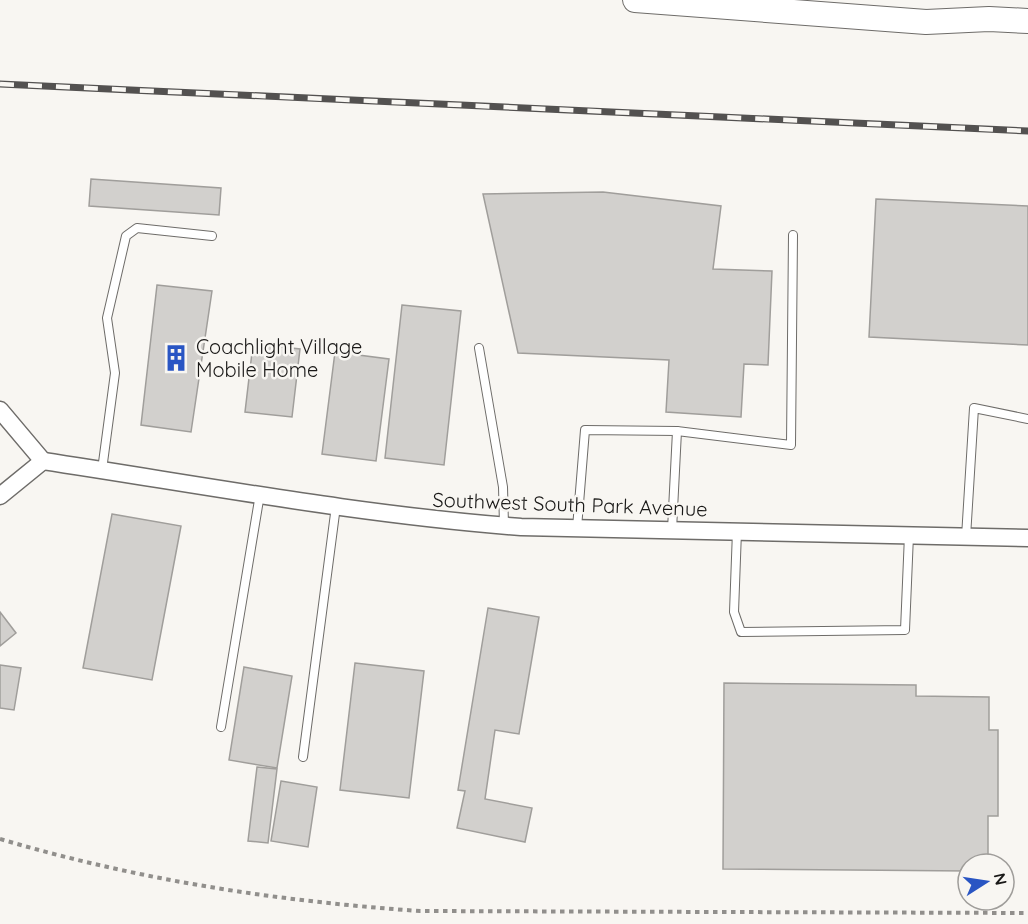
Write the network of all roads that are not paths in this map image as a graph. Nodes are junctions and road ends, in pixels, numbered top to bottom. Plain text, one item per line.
1 (635, 0) edge
2 (1028, 21) edge
3 (793, 235) dead end
4 (212, 236) dead end
5 (479, 348) dead end
6 (0, 410) edge
7 (1028, 419) edge
8 (677, 431) junction
9 (43, 460) junction
10 (102, 470) junction
11 (261, 494) junction
12 (0, 496) edge
13 (336, 506) junction
14 (504, 525) junction
15 (577, 528) junction
16 (672, 530) junction
17 (737, 531) junction
18 (909, 535) junction
19 (966, 537) junction
20 (1028, 538) edge
21 (221, 727) dead end
22 (303, 757) dead end

1 - 2 main road
3 - 8 lane
4 - 10 lane
5 - 14 lane
6 - 9 street
7 - 19 lane
8 - 15 lane
8 - 16 lane
9 - 10 street, Southwest South Park Avenue
9 - 12 street
10 - 11 street, Southwest South Park Avenue
11 - 13 street, Southwest South Park Avenue
11 - 21 lane
13 - 14 street, Southwest South Park Avenue
13 - 22 lane
14 - 15 street, Southwest South Park Avenue
15 - 16 street, Southwest South Park Avenue
16 - 17 street, Southwest South Park Avenue
17 - 18 street, Southwest South Park Avenue
17 - 18 lane
18 - 19 street, Southwest South Park Avenue
19 - 20 street, Southwest South Park Avenue

